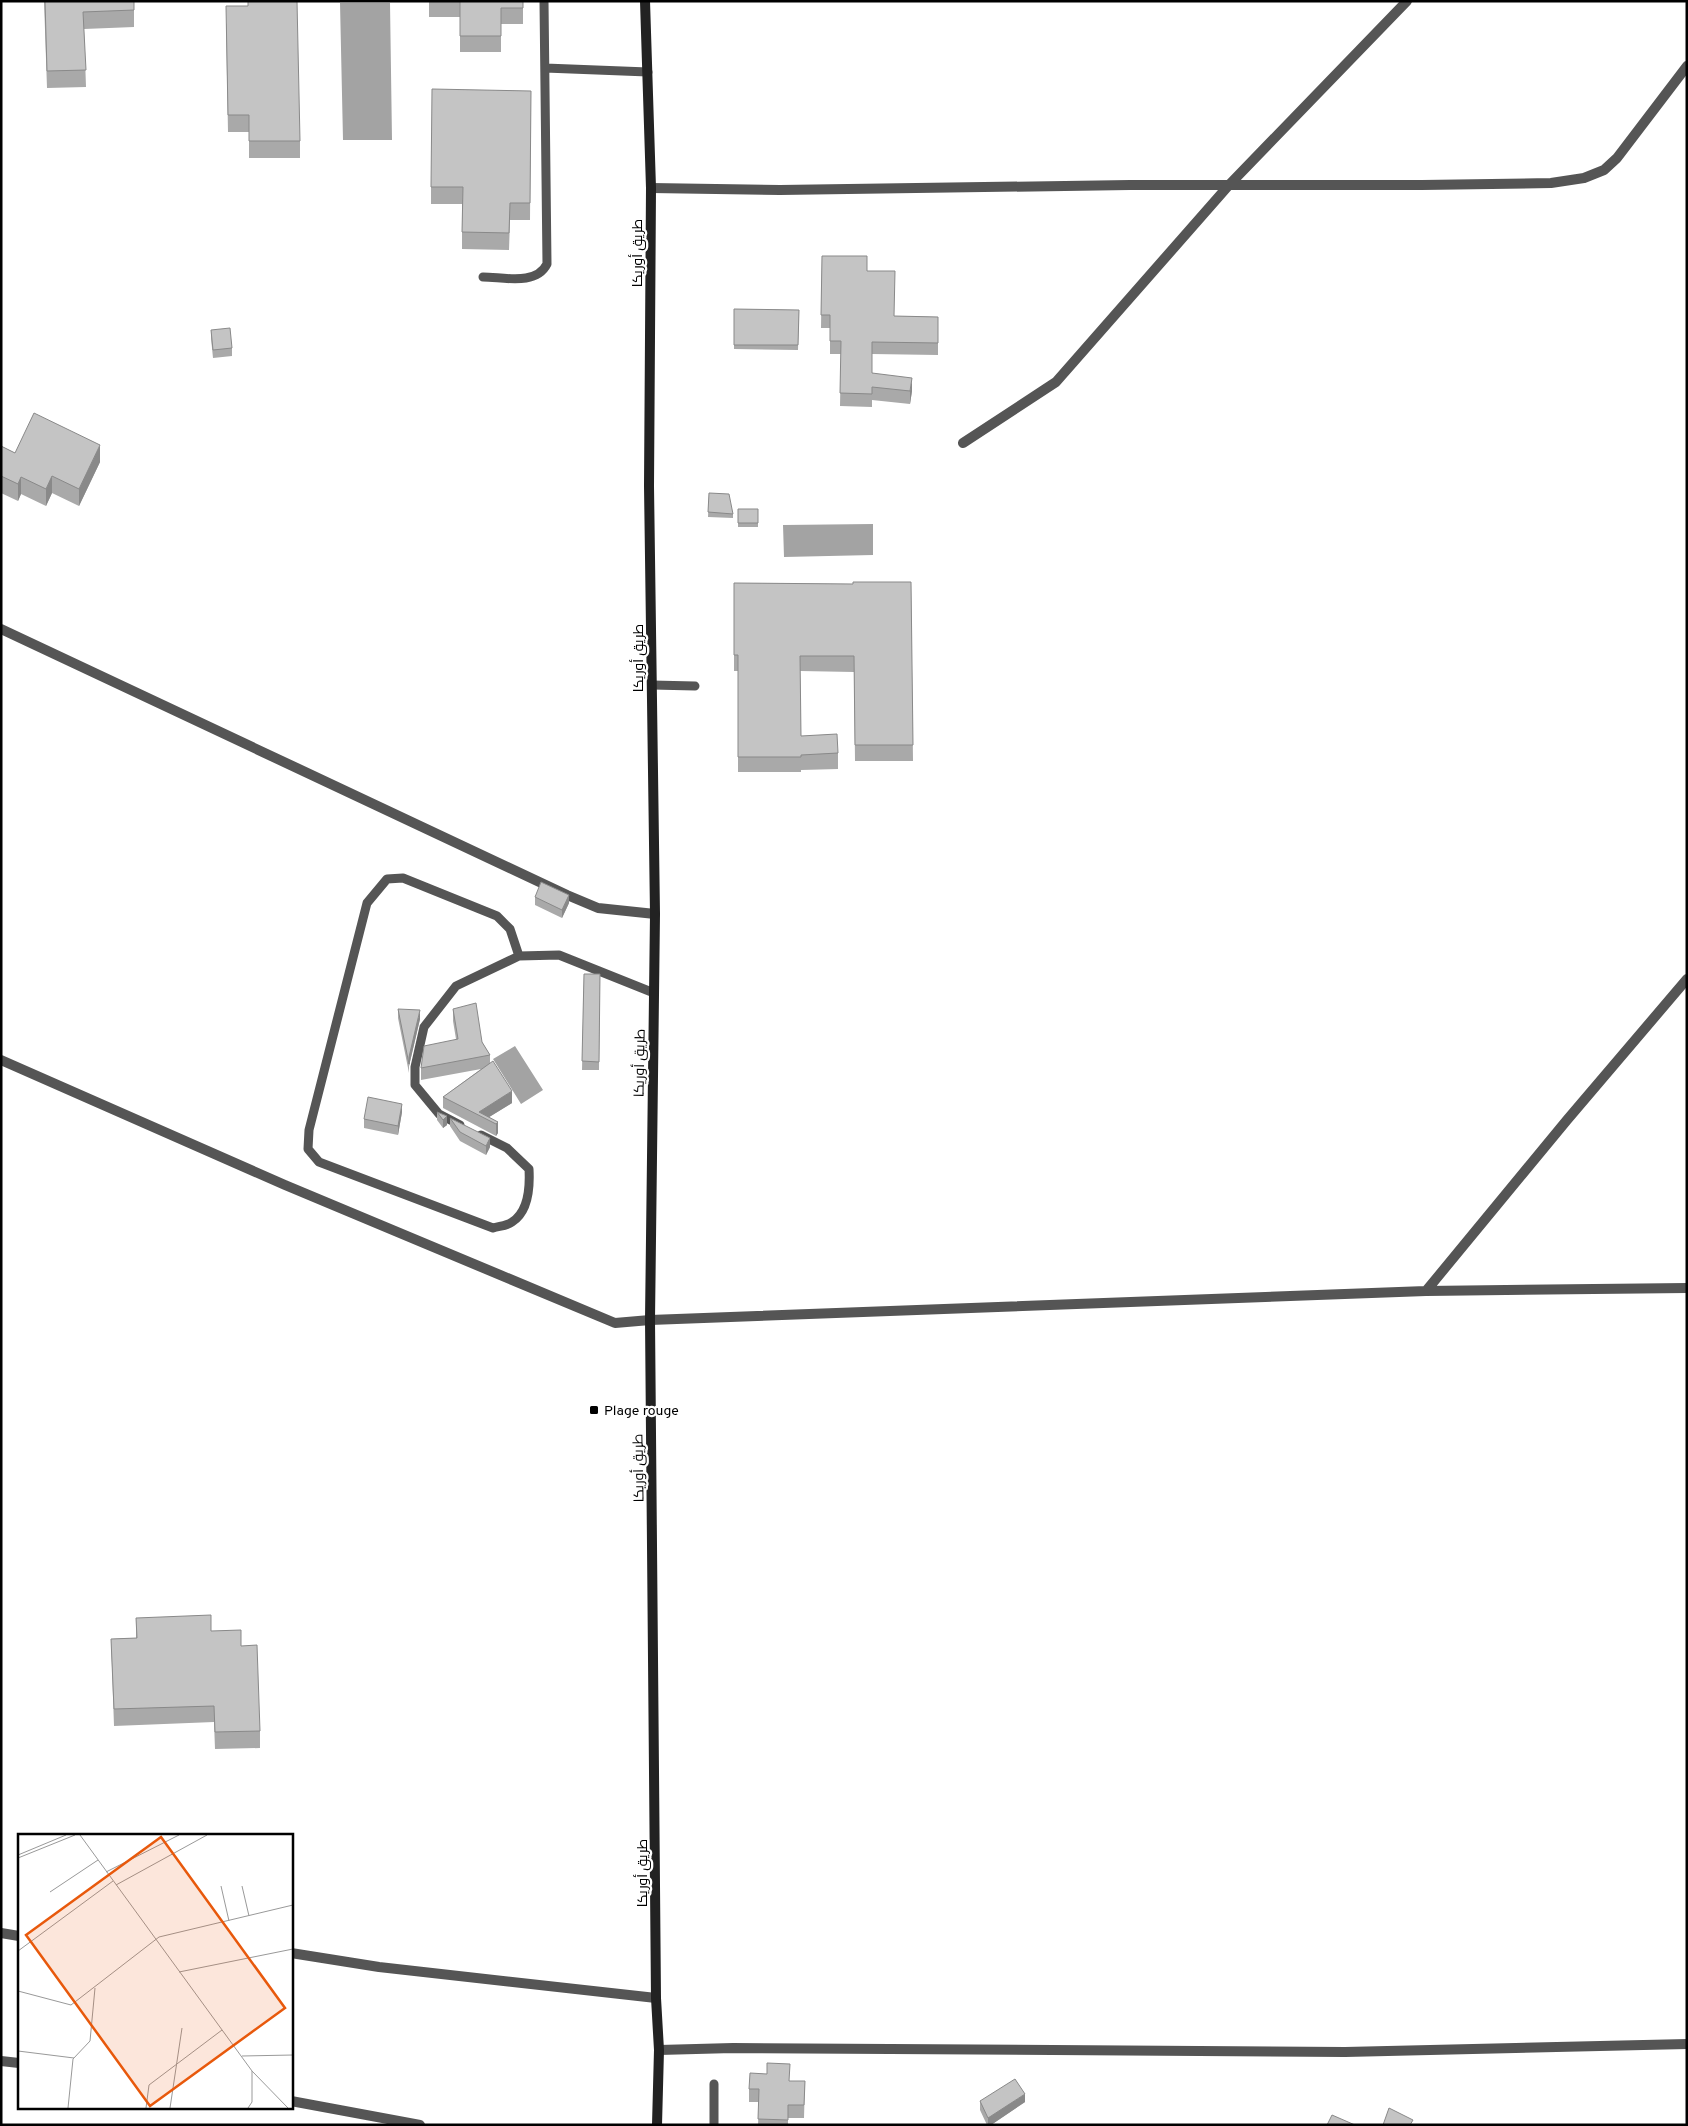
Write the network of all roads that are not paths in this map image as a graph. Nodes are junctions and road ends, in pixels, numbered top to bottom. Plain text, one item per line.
1 (544, 1) edge
2 (645, 1) edge
3 (1407, 1) edge
4 (1687, 66) edge
5 (545, 68) junction
6 (648, 72) junction
7 (1229, 185) junction
8 (651, 188) junction
9 (483, 277) dead end
10 (963, 443) dead end
11 (1, 629) edge
12 (652, 685) junction
13 (695, 686) dead end
14 (655, 914) junction
15 (519, 956) junction
16 (1687, 980) edge
17 (654, 993) junction
18 (1, 1060) edge
19 (1687, 1288) edge
20 (1426, 1291) junction
21 (650, 1320) junction
22 (1, 1933) edge
23 (18, 1936) edge
24 (292, 1953) edge
25 (656, 1998) junction
26 (1687, 2044) edge
27 (659, 2050) junction
28 (1, 2061) edge
29 (18, 2063) edge
30 (714, 2084) dead end
31 (292, 2102) edge
32 (420, 2125) edge
33 (657, 2125) edge
34 (714, 2125) edge

1 - 5 lane
2 - 6 street, طريق أوريكا
3 - 7 street
4 - 7 street
5 - 6 lane
5 - 9 lane
6 - 8 street, طريق أوريكا
7 - 8 street
7 - 10 street
8 - 12 street, طريق أوريكا
11 - 14 street
12 - 13 lane
12 - 14 street, طريق أوريكا
14 - 17 street, طريق أوريكا
15 - 15 lane
15 - 17 lane
16 - 20 street
17 - 21 street, طريق أوريكا
18 - 21 street
19 - 20 street
20 - 21 street
21 - 25 street, طريق أوريكا
22 - 23 street
24 - 25 street
25 - 27 street, طريق أوريكا
26 - 27 street
27 - 33 street, طريق أوريكا
28 - 29 street
30 - 34 lane
31 - 32 street

